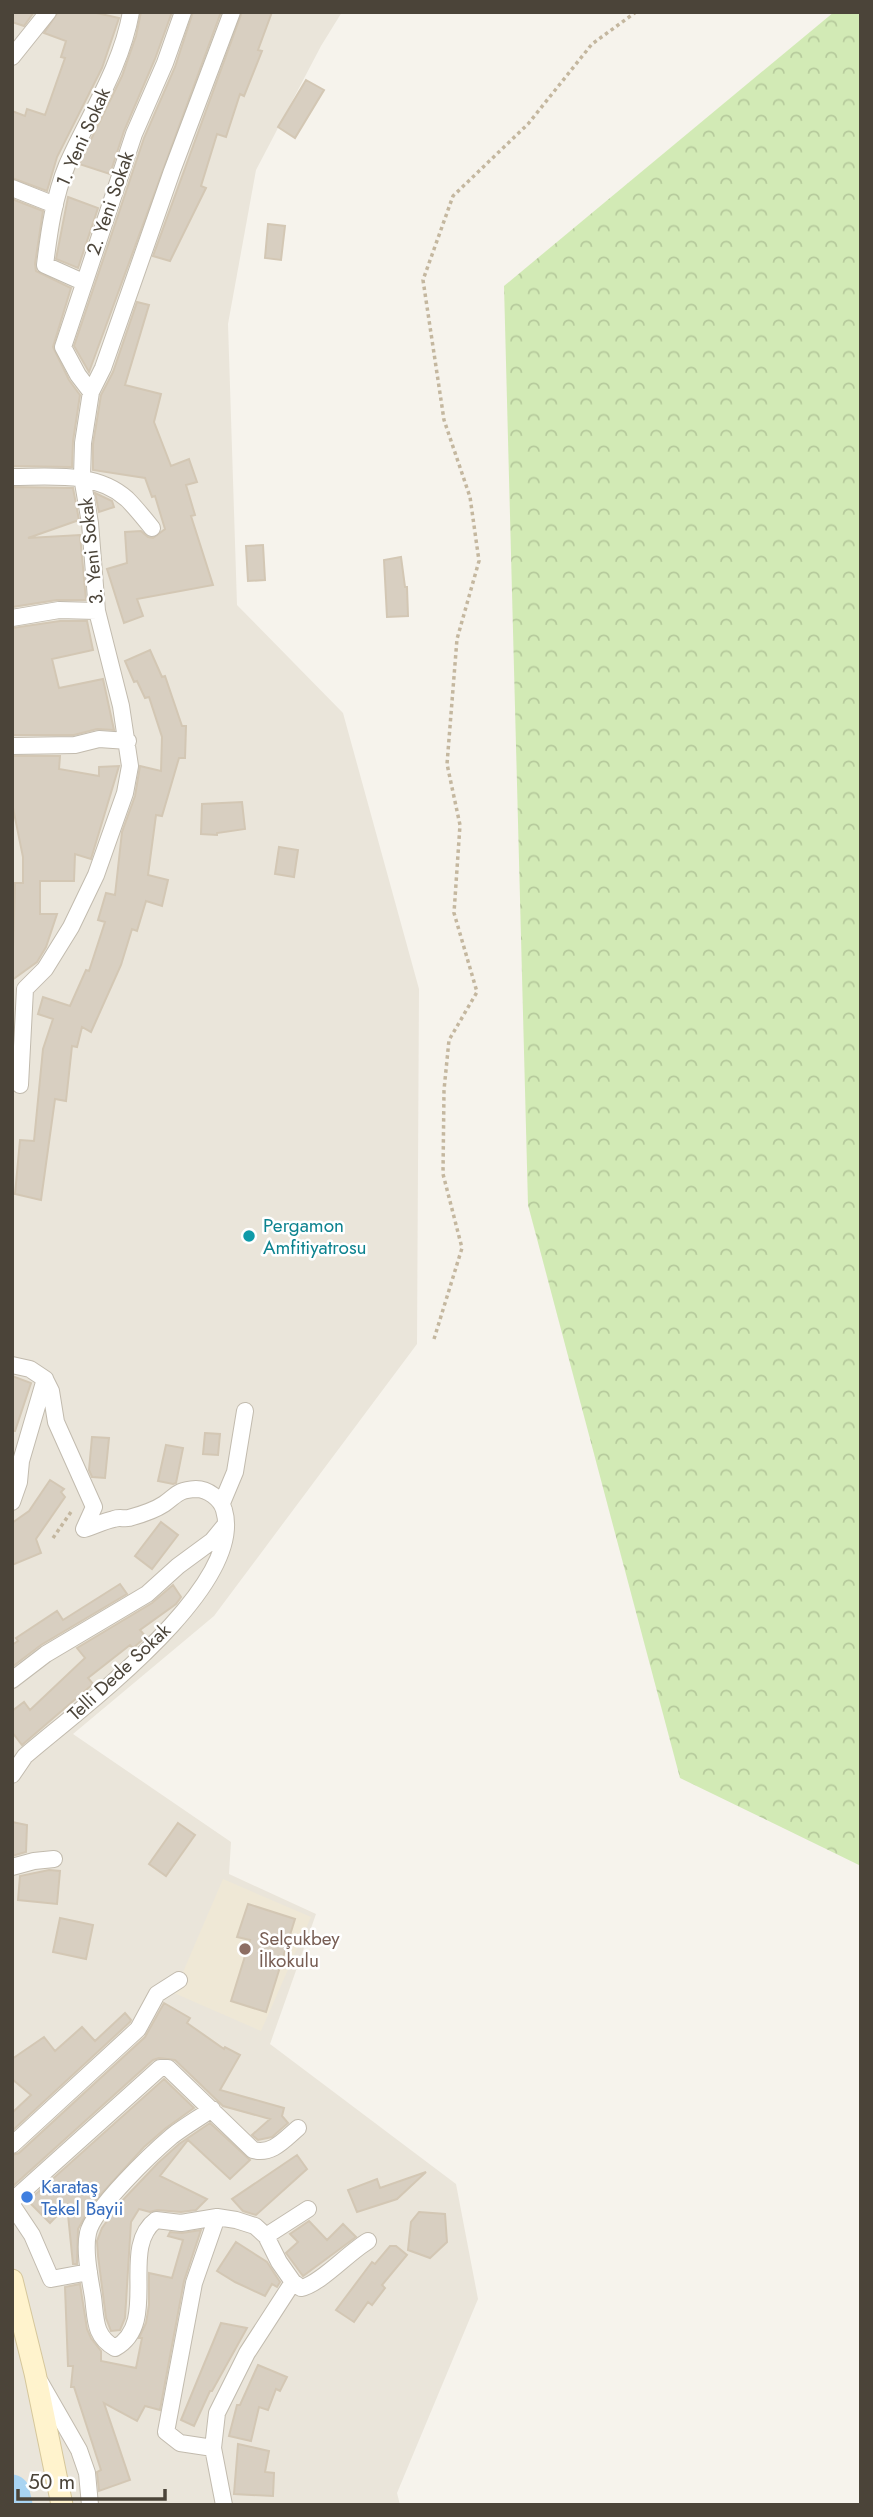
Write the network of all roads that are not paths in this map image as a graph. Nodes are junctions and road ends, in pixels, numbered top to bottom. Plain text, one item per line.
1 (48, 12) edge
2 (131, 12) edge
3 (183, 12) edge
4 (232, 12) edge
5 (12, 57) edge
6 (12, 188) edge
7 (55, 205) junction
8 (83, 282) junction
9 (91, 392) junction
10 (12, 477) edge
11 (82, 477) junction
12 (152, 528) dead end
13 (97, 611) junction
14 (12, 618) edge
15 (128, 741) junction
16 (12, 746) edge
17 (19, 989) edge
18 (20, 1085) dead end
19 (12, 1365) edge
20 (45, 1379) junction
21 (245, 1411) dead end
22 (17, 1465) edge
23 (12, 1502) edge
24 (222, 1503) junction
25 (227, 1522) junction
26 (12, 1680) edge
27 (12, 1775) edge
28 (54, 1859) dead end
29 (12, 1867) edge
30 (179, 1980) dead end
31 (212, 2109) junction
32 (298, 2128) dead end
33 (12, 2145) edge
34 (12, 2203) edge
35 (308, 2209) dead end
36 (217, 2217) junction
37 (266, 2236) junction
38 (368, 2241) dead end
39 (89, 2272) junction
40 (12, 2280) edge
41 (293, 2282) junction
42 (35, 2374) junction
43 (213, 2448) junction
44 (62, 2505) edge
45 (90, 2505) edge
46 (224, 2505) edge

1 - 5 street
2 - 7 street, 1. Yeni Sokak
3 - 8 street, 2. Yeni Sokak
4 - 9 street, 3. Yeni Sokak
6 - 7 street
7 - 8 street, 1. Yeni Sokak
8 - 9 street, 2. Yeni Sokak
9 - 11 street, 3. Yeni Sokak
10 - 11 street
11 - 12 street
11 - 13 street, 3. Yeni Sokak
13 - 14 street
13 - 15 street, 3. Yeni Sokak
15 - 16 street
15 - 17 street, 3. Yeni Sokak
17 - 18 street, 3. Yeni Sokak
19 - 20 street
20 - 22 street
20 - 24 street
21 - 24 street
22 - 23 street
24 - 25 street
25 - 26 street
25 - 27 street, Telli Dede Sokak
28 - 29 street
30 - 33 street
31 - 32 street
31 - 34 street
31 - 39 street
34 - 39 street
35 - 37 street
36 - 37 street
36 - 39 street
36 - 43 street
37 - 41 street
38 - 41 street
40 - 42 main road
41 - 43 street
42 - 44 main road
42 - 45 street
43 - 46 street

